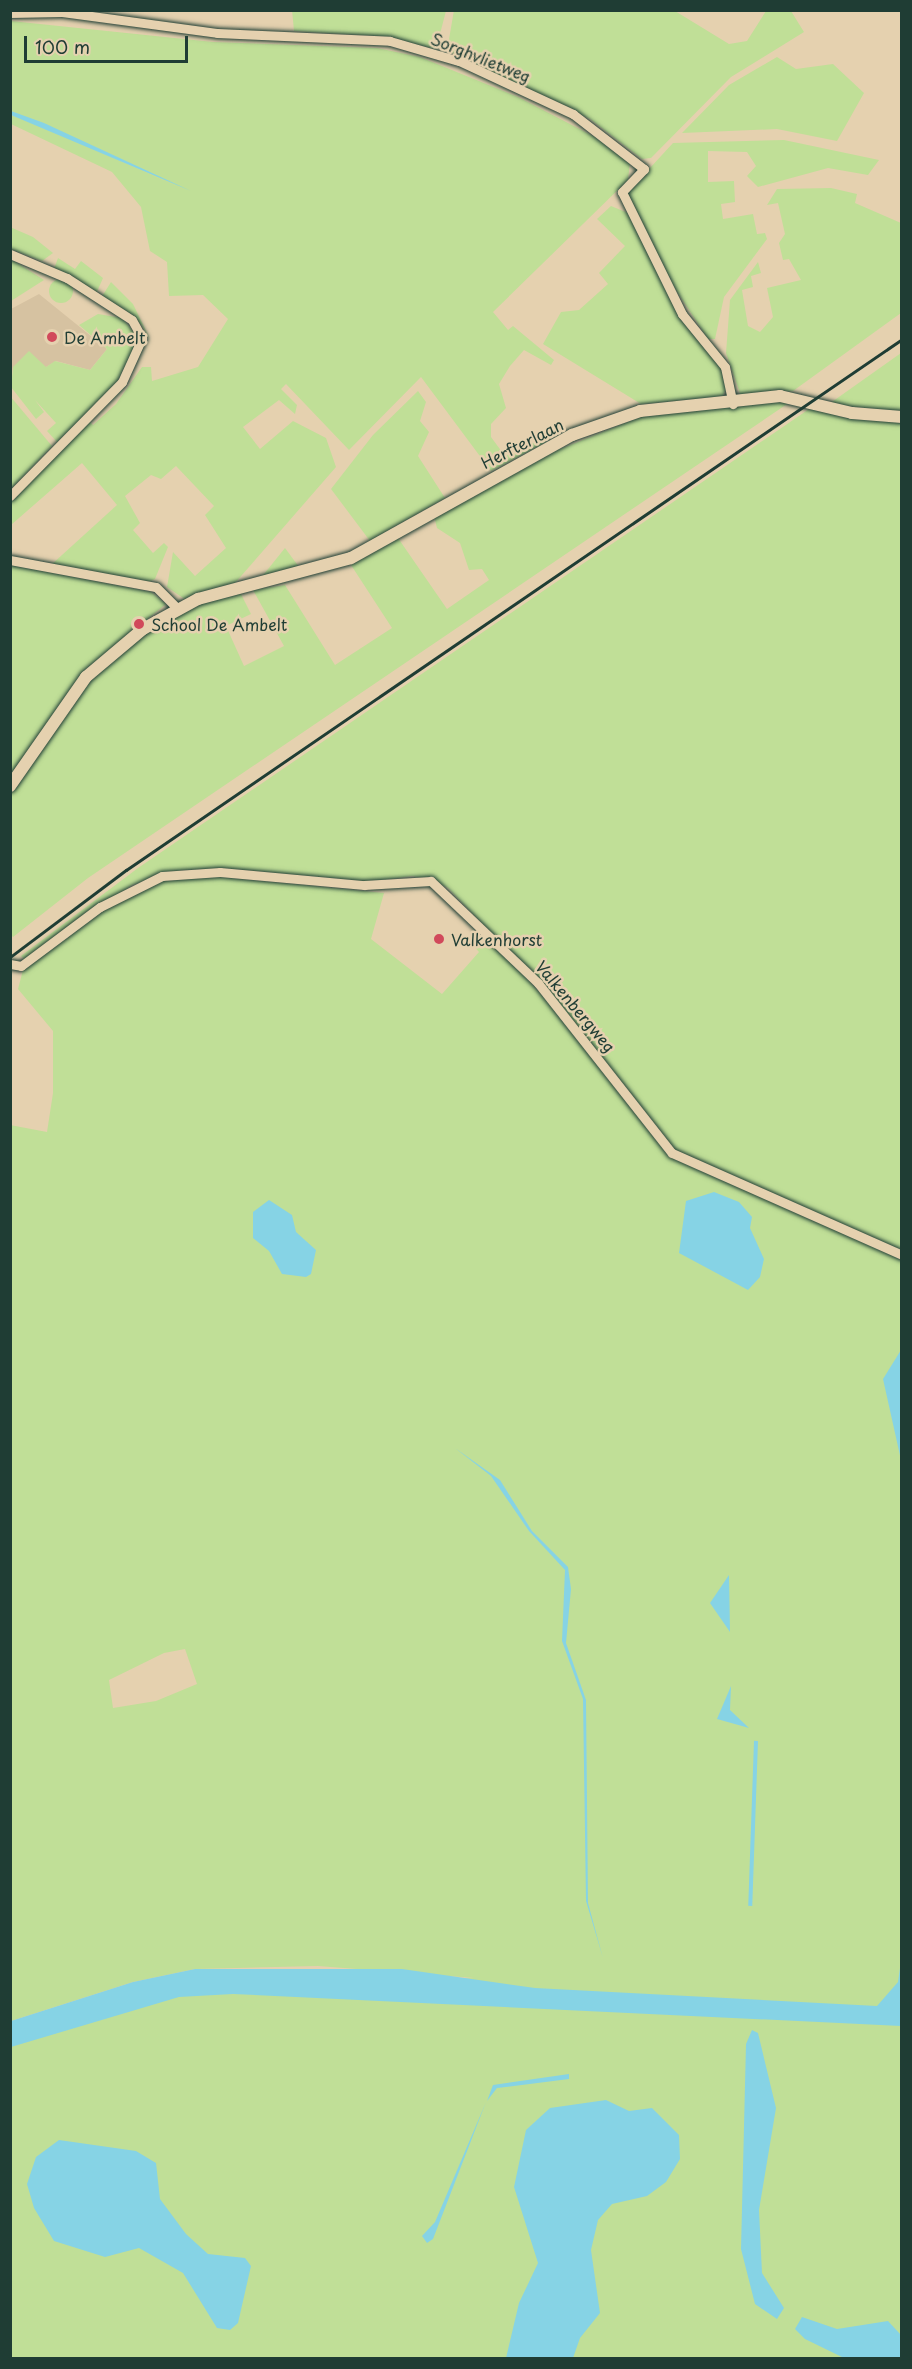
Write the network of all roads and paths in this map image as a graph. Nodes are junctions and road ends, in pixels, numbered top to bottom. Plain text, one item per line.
1 (10, 13) edge
2 (10, 254) edge
3 (733, 404) junction
4 (902, 417) edge
5 (10, 496) edge
6 (10, 560) edge
7 (177, 608) junction
8 (10, 786) edge
9 (10, 963) edge
10 (902, 1255) edge

1 - 3 street, Sorghvlietweg
2 - 5 street
3 - 4 street, Herfterlaan
3 - 7 street, Herfterlaan
6 - 7 street
7 - 8 street, Herfterlaan
9 - 10 street, Valkenbergweg

